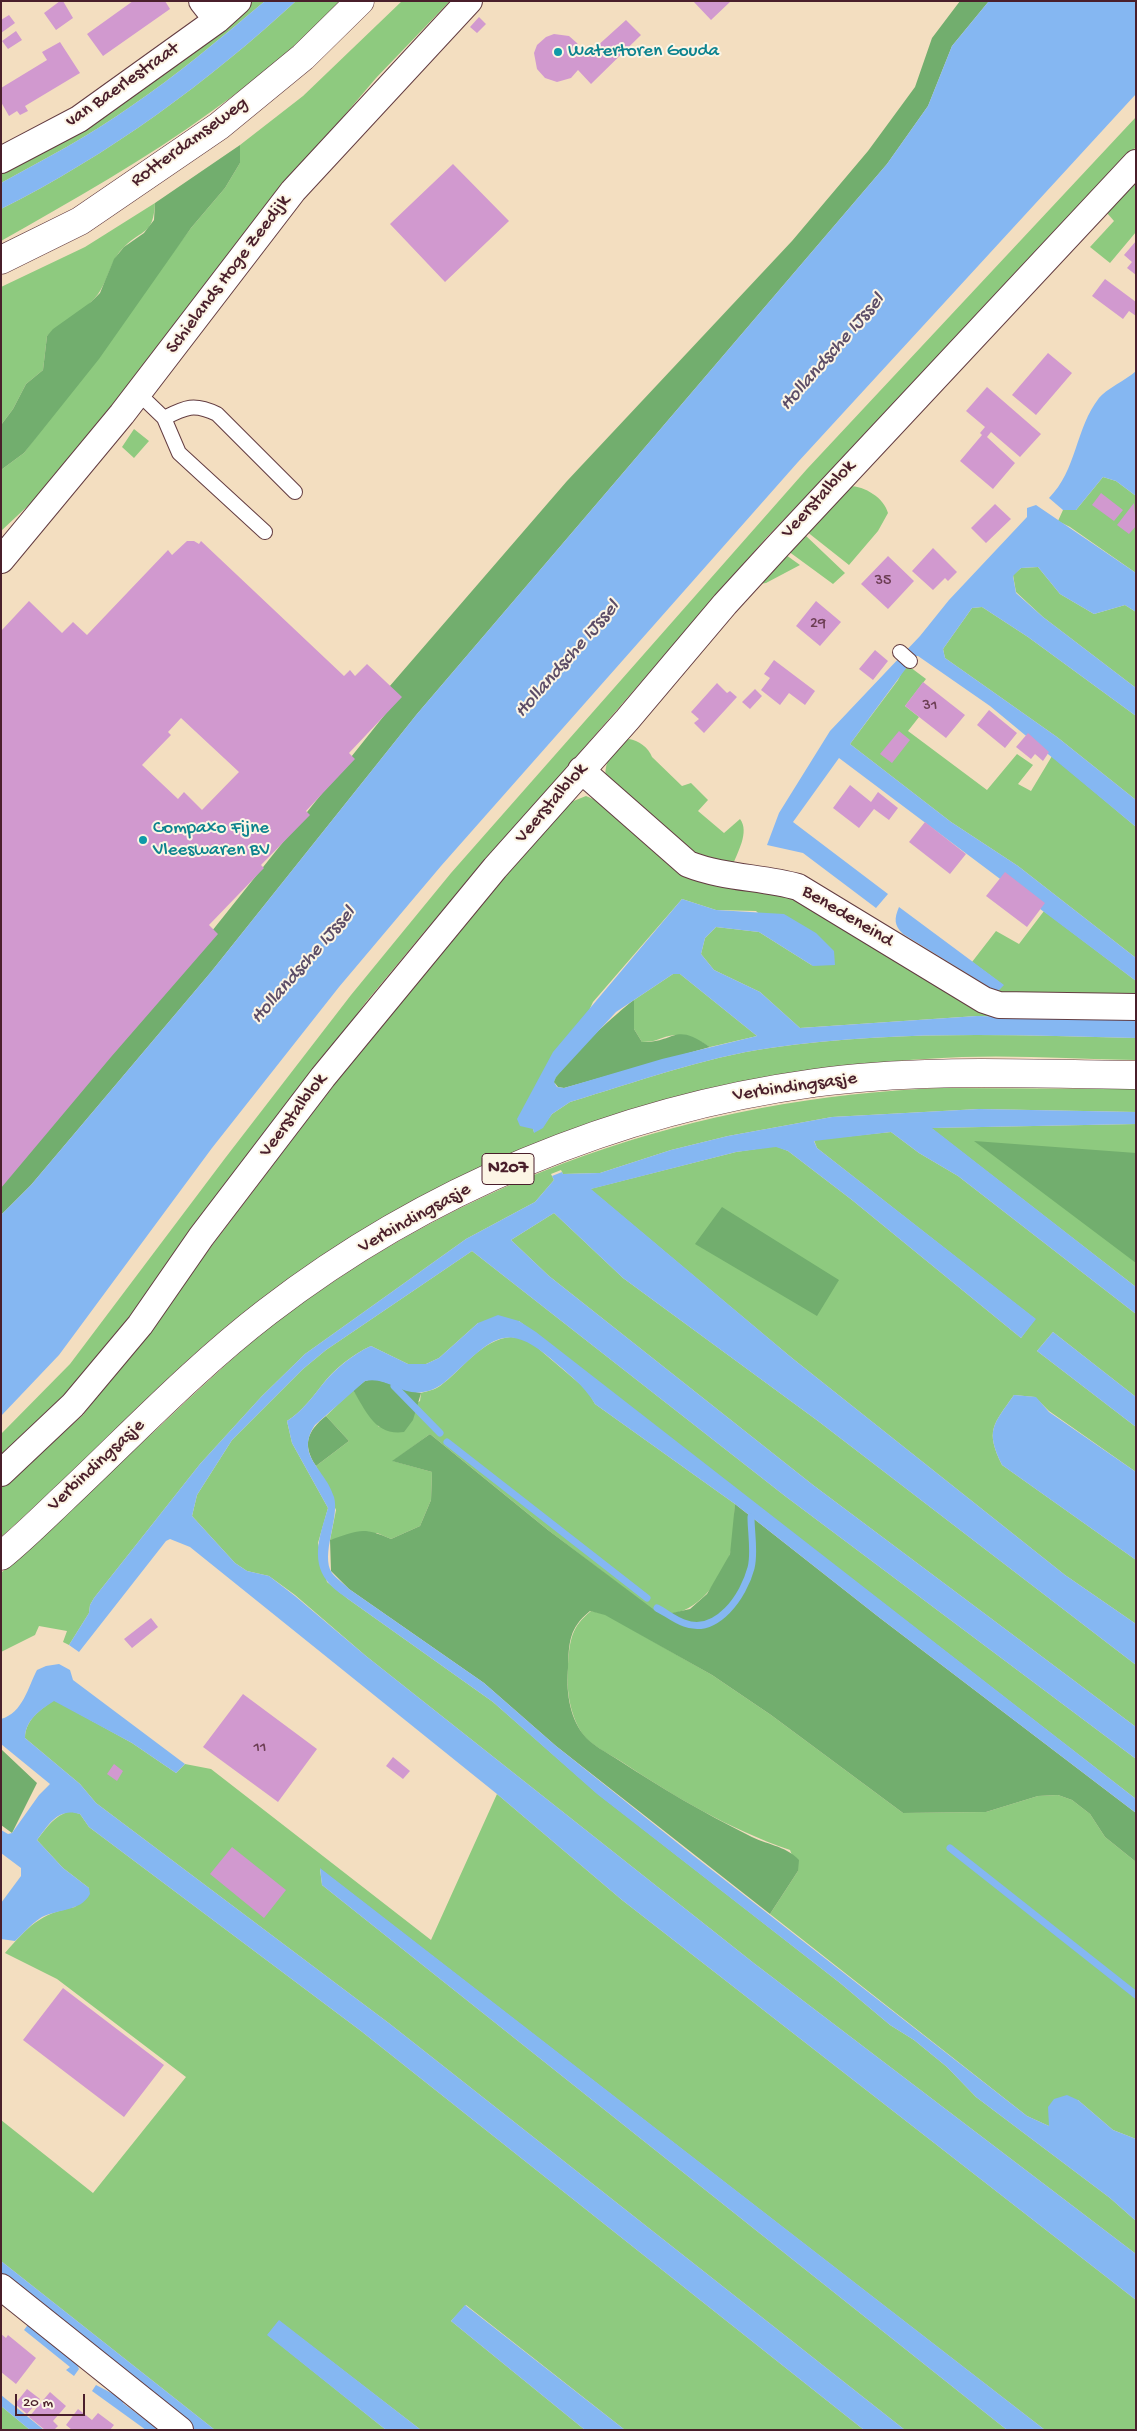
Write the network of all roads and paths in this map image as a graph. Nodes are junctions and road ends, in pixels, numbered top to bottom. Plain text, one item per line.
1 (238, 1) edge
2 (360, 1) edge
3 (469, 1) edge
4 (210, 11) edge
5 (1, 160) edge
6 (1136, 163) edge
7 (1, 260) edge
8 (138, 393) junction
9 (164, 418) junction
10 (295, 492) dead end
11 (265, 532) dead end
12 (1, 560) edge
13 (581, 770) junction
14 (1136, 1007) edge
15 (1136, 1075) edge
16 (1, 1473) edge
17 (1, 1556) edge
18 (1, 2287) edge
19 (180, 2430) edge

1 - 4 street, van Baerlestraat
2 - 7 main road, Rotterdamseweg
3 - 8 street, Schielands Hoge Zeedijk
4 - 5 street, van Baerlestraat
6 - 13 street, Veerstalblok
8 - 9 lane
8 - 12 street, Schielands Hoge Zeedijk
9 - 10 lane
9 - 11 lane
13 - 14 street, Benedeneind
13 - 16 street, Veerstalblok
15 - 17 main road, Verbindingsasje / N207
18 - 19 street

